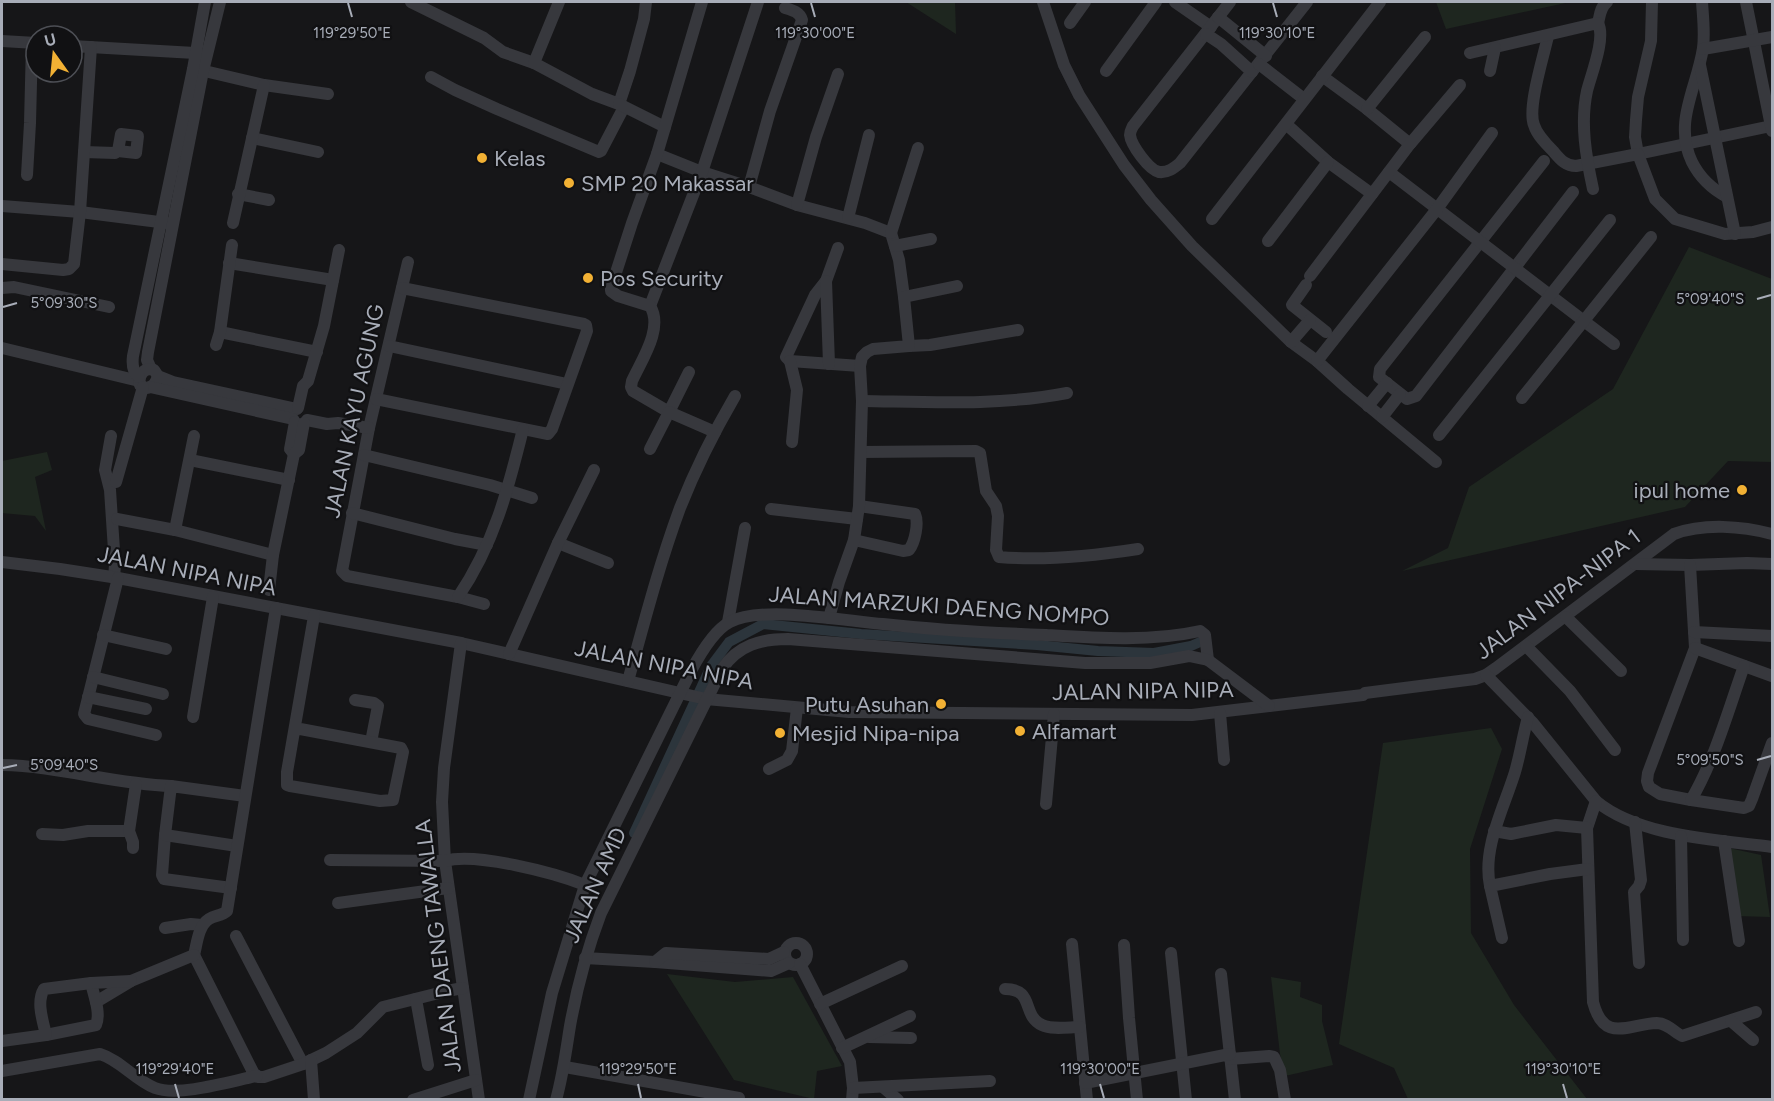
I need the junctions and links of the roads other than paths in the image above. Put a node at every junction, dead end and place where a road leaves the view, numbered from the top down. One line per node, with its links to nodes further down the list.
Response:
1 (205, 2): 34 (street)
2 (220, 2): 39 (street)
3 (411, 2): 19 (street)
4 (559, 2): 36 (street)
5 (646, 2): 51 (street)
6 (702, 2): 54 (street)
7 (758, 2): 72 (street)
8 (1043, 2): 75 (street)
9 (1085, 2): 21 (street)
10 (1156, 2): 40 (street)
11 (1175, 2): 23 (street)
12 (1230, 2): 23 (street)
13 (1307, 2): 38 (street)
14 (1380, 2): 43 (street)
15 (1607, 2): 22 (street)
16 (1652, 2): 67 (street)
17 (1702, 2): 33 (street)
18 (1746, 2): 27 (street)
19 (437, 7): 36 (street)
20 (785, 8): 76 (street)
21 (1070, 23)
22 (1598, 24): 24 (street); 71 (street)
23 (1212, 26): 38 (street); 38 (street); 68 (street)
24 (1548, 36): 32 (street); 71 (street)
25 (1773, 37): 27 (street)
26 (1425, 38): 52 (street)
27 (1754, 40): 33 (street); 49 (street)
28 (2, 41): 29 (street)
29 (24, 42)
30 (84, 47): 31 (street)
31 (91, 47): 34 (street); 64 (street)
32 (1495, 48): 35 (street); 41 (street)
33 (1702, 49): 37 (street)
34 (195, 53): 39 (street)
35 (1470, 53)
36 (534, 63): 51 (street)
37 (1700, 63): 59 (street); 61 (street)
38 (1259, 64): 50 (street); 68 (street)
39 (198, 70): 46 (street); 90 (street)
40 (1106, 71)
41 (1490, 71)
42 (838, 74): 83 (street)
43 (1322, 76): 50 (street); 52 (street)
44 (431, 77): 51 (street)
45 (32, 84): 74 (street)
46 (264, 85): 48 (street); 58 (street)
47 (1460, 85): 60 (street)
48 (328, 94)
49 (1769, 94): 55 (street)
50 (1304, 99): 53 (street)
51 (622, 106): 54 (street)
52 (1367, 109): 60 (street)
53 (1286, 124): 70 (street); 88 (street)
54 (665, 127): 66 (street)
55 (1772, 129): 59 (street)
56 (1492, 133): 85 (street)
57 (869, 135): 87 (street)
58 (252, 138): 65 (street); 80 (street)
59 (1715, 138): 61 (street); 81 (street)
60 (1410, 144): 73 (street)
61 (1685, 145): 67 (street); 81 (street)
62 (918, 148): 93 (street)
63 (118, 151): 64 (street)
64 (84, 152): 86 (street)
65 (318, 152)
66 (657, 154): 72 (street); 114 (street)
67 (1638, 154): 71 (street); 94 (street)
68 (1145, 161): 75 (street)
69 (1544, 161): 98 (street)
70 (1328, 162): 79 (street); 97 (street)
71 (1587, 164): 77 (street)
72 (702, 172): 76 (street); 114 (street)
73 (1389, 172): 79 (street); 85 (street)
74 (27, 175)
75 (1132, 175): 121 (street)
76 (749, 187): 83 (street)
77 (1593, 189)
78 (1573, 192): 106 (street)
79 (1372, 194): 116 (street)
80 (238, 195): 82 (street); 91 (street)
81 (1727, 197): 94 (street)
82 (269, 200)
83 (797, 205): 87 (street)
84 (2, 206): 86 (street)
85 (1437, 209): 98 (street); 128 (street)
86 (80, 212): 90 (street); 105 (street)
87 (848, 218): 93 (street)
88 (1212, 219)
89 (1610, 220): 112 (street)
90 (166, 223): 132 (street); 134 (street)
91 (233, 223)
92 (1773, 227): 94 (street)
93 (891, 233): 100 (street)
94 (1735, 234)
95 (1651, 237): 117 (street)
96 (931, 239): 100 (street)
97 (1268, 241)
98 (1480, 242): 106 (street); 135 (street)
99 (232, 245): 104 (street)
100 (895, 246): 113 (street)
101 (838, 248): 108 (street)
102 (339, 250): 107 (street)
103 (408, 262): 111 (street, JALAN KAYU AGUNG)
104 (229, 263): 107 (street); 119 (street)
105 (2, 264)
106 (1514, 268): 112 (street); 138 (street)
107 (333, 280): 127 (street)
108 (826, 280): 129 (street); 130 (street)
109 (957, 286): 113 (street)
110 (2, 288): 115 (street)
111 (402, 288): 124 (street, JALAN KAYU AGUNG); 136 (street)
112 (1550, 295): 117 (street); 150 (street)
113 (904, 297): 125 (street)
114 (650, 306): 144 (street)
115 (109, 307)
116 (1310, 320): 120 (street); 121 (street)
117 (1583, 321): 122 (street); 140 (street)
118 (1018, 330): 125 (street)
119 (220, 332): 123 (street); 127 (street)
120 (1326, 332)
121 (1291, 342): 128 (street)
122 (1614, 344)
123 (216, 345)
124 (389, 346): 136 (street); 141 (street, JALAN KAYU AGUNG)
125 (909, 346): 131 (street)
126 (2, 348): 134 (street)
127 (317, 351): 145 (street)
128 (1317, 361): 143 (street)
129 (790, 362): 130 (street); 153 (street)
130 (829, 364): 131 (street)
131 (860, 366): 142 (street)
132 (154, 372): 134 (street); 145 (street)
133 (689, 372): 144 (street)
134 (143, 383): 145 (street); 161 (street)
135 (1387, 383): 138 (street); 143 (street)
136 (567, 384): 148 (street)
137 (1067, 393): 142 (street)
138 (1400, 394): 146 (street)
139 (735, 396): 149 (street)
140 (1522, 398)
141 (376, 399): 147 (street, JALAN KAYU AGUNG); 148 (street)
142 (862, 401): 155 (street)
143 (1368, 406): 146 (street)
144 (669, 412): 149 (street); 154 (street)
145 (301, 415): 147 (street); 160 (street)
146 (1382, 417): 158 (street)
147 (369, 428): 156 (street, JALAN KAYU AGUNG)
148 (523, 429): 162 (street)
149 (715, 432): 206 (street)
150 (1439, 435)
151 (111, 436): 182 (street)
152 (195, 436): 157 (street)
153 (792, 442)
154 (650, 449)
155 (861, 452): 164 (street); 175 (street)
156 (363, 455): 162 (street); 166 (street, JALAN KAYU AGUNG)
157 (190, 460): 160 (street); 170 (street)
158 (1436, 462)
159 (594, 470): 173 (street)
160 (289, 480): 176 (street)
161 (116, 482)
162 (508, 490): 163 (street); 174 (street)
163 (532, 498)
164 (859, 506): 168 (street); 172 (street)
165 (771, 509): 168 (street)
166 (352, 513): 174 (street); 185 (street, JALAN KAYU AGUNG)
167 (117, 519): 170 (street)
168 (857, 519): 172 (street)
169 (745, 528): 191 (street)
170 (175, 530): 176 (street)
171 (1771, 531): 179 (street, JALAN NIPA-NIPA 1)
172 (854, 540): 190 (street)
173 (558, 543): 178 (street); 199 (street)
174 (487, 545): 185 (street)
175 (1138, 549)
176 (273, 555): 183 (street)
177 (2, 562): 182 (street, JALAN NIPA NIPA)
178 (608, 563)
179 (1635, 564): 181 (street); 189 (street, JALAN NIPA-NIPA 1)
180 (1773, 564): 181 (street)
181 (1690, 565): 192 (street)
182 (116, 578): 184 (street, JALAN NIPA NIPA); 193 (street)
183 (269, 590)
184 (213, 597): 187 (street, JALAN NIPA NIPA); 218 (street)
185 (458, 597): 186 (street)
186 (484, 604)
187 (276, 608): 188 (street, JALAN NIPA NIPA); 230 (street)
188 (314, 616): 195 (street, JALAN NIPA NIPA); 220 (street)
189 (1566, 616): 196 (street, JALAN NIPA-NIPA 1); 202 (street)
190 (829, 618): 191 (street, JALAN MARZUKI DAENG NOMPO); 200 (street, JALAN MARZUKI DAENG NOMPO)
191 (728, 622): 207 (street)
192 (1694, 632): 194 (street); 197 (street)
193 (103, 635): 198 (street); 205 (street)
194 (1773, 636)
195 (461, 643): 199 (street, JALAN NIPA NIPA); 246 (street, JALAN DAENG TAWALLA)
196 (1526, 646): 203 (street, JALAN NIPA-NIPA 1); 224 (street)
197 (1695, 648): 201 (street); 231 (street)
198 (166, 650)
199 (509, 654): 206 (street, JALAN NIPA NIPA)
200 (1208, 660): 211 (street, JALAN AMD); 213 (street)
201 (1744, 666): 204 (street); 231 (street)
202 (1621, 671)
203 (1486, 675): 209 (street, JALAN NIPA-NIPA 1); 219 (street)
204 (1773, 676)
205 (93, 677): 208 (street); 210 (street)
206 (628, 681): 207 (street, JALAN NIPA NIPA)
207 (683, 693): 211 (street, JALAN NIPA NIPA); 248 (street)
208 (163, 694)
209 (1364, 694): 213 (street, JALAN NIPA NIPA)
210 (88, 697): 215 (street); 221 (street)
211 (704, 698): 214 (street, JALAN NIPA NIPA); 263 (street, JALAN AMD)
212 (355, 700): 222 (street)
213 (1269, 706): 216 (street, JALAN NIPA NIPA)
214 (797, 708): 217 (street, JALAN NIPA NIPA); 227 (street)
215 (146, 709)
216 (1220, 713): 217 (street, JALAN NIPA NIPA); 225 (street)
217 (1054, 714): 233 (street)
218 (193, 717)
219 (1528, 717): 232 (street); 237 (street)
220 (295, 729): 222 (street); 222 (street)
221 (156, 735)
222 (371, 742)
223 (1773, 743): 231 (street)
224 (1615, 750)
225 (1224, 760)
226 (2, 765): 228 (street)
227 (769, 769)
228 (136, 784): 229 (street); 236 (street)
229 (171, 786): 230 (street); 239 (street)
230 (245, 796): 242 (street)
231 (1691, 800)
232 (1596, 801): 234 (street); 235 (street)
233 (1046, 804)
234 (1635, 822): 240 (street); 264 (street)
235 (1587, 828): 237 (street); 247 (street)
236 (129, 831): 238 (street); 243 (street)
237 (1494, 831): 249 (street)
238 (42, 834)
239 (165, 835): 242 (street); 250 (street)
240 (1680, 836): 241 (street); 257 (street)
241 (1724, 841): 244 (street); 258 (street)
242 (237, 846): 250 (street)
243 (133, 848)
244 (1773, 848)
245 (330, 860): 246 (street)
246 (445, 861): 248 (street); 251 (street, JALAN DAENG TAWALLA)
247 (1588, 869): 249 (street); 276 (street)
248 (585, 885): 302 (street)
249 (1491, 885): 256 (street)
250 (231, 888): 253 (street)
251 (448, 888): 252 (street); 269 (street, JALAN DAENG TAWALLA)
252 (338, 903)
253 (202, 926): 254 (street); 262 (street)
254 (165, 928)
255 (236, 936): 285 (street)
256 (1502, 938)
257 (1683, 940)
258 (1739, 941)
259 (1072, 944): 277 (street)
260 (1124, 945): 290 (street)
261 (1171, 953): 286 (street)
262 (194, 956): 267 (street); 291 (street)
263 (585, 958): 273 (street); 288 (street, JALAN AMD)
264 (1639, 963)
265 (902, 966): 273 (street)
266 (1221, 974): 284 (street)
267 (132, 981): 268 (street); 272 (street)
268 (91, 983): 272 (street); 278 (street)
269 (463, 988): 271 (street); 292 (street, JALAN DAENG TAWALLA)
270 (1005, 989): 277 (street)
271 (416, 999): 285 (street); 287 (street)
272 (96, 1002): 278 (street)
273 (820, 1004): 283 (street)
274 (1756, 1012): 276 (street)
275 (910, 1016): 279 (street)
276 (1731, 1021): 281 (street)
277 (1080, 1027): 294 (street)
278 (46, 1035): 282 (street)
279 (865, 1037): 280 (street); 283 (street)
280 (911, 1038)
281 (1753, 1040)
282 (2, 1041)
283 (842, 1048): 297 (street)
284 (1230, 1056): 286 (street); 309 (street); 310 (street)
285 (307, 1062): 291 (street); 299 (street)
286 (1183, 1064): 290 (street); 308 (street)
287 (428, 1065)
288 (565, 1066): 298 (street); 303 (street, JALAN AMD)
289 (2, 1071): 291 (street)
290 (1134, 1072): 294 (street); 307 (street)
291 (257, 1076)
292 (476, 1080): 300 (street); 301 (street, JALAN DAENG TAWALLA)
293 (990, 1081): 295 (street)
294 (1085, 1083): 306 (street)
295 (906, 1085): 296 (street); 305 (street)
296 (884, 1087): 297 (street); 304 (street)
297 (852, 1094)
298 (739, 1098)
299 (314, 1100)
300 (413, 1100)
301 (479, 1100)
302 (529, 1100)
303 (556, 1100)
304 (898, 1100)
305 (904, 1100)
306 (1087, 1100)
307 (1137, 1100)
308 (1186, 1100)
309 (1235, 1100)
310 (1285, 1100)

